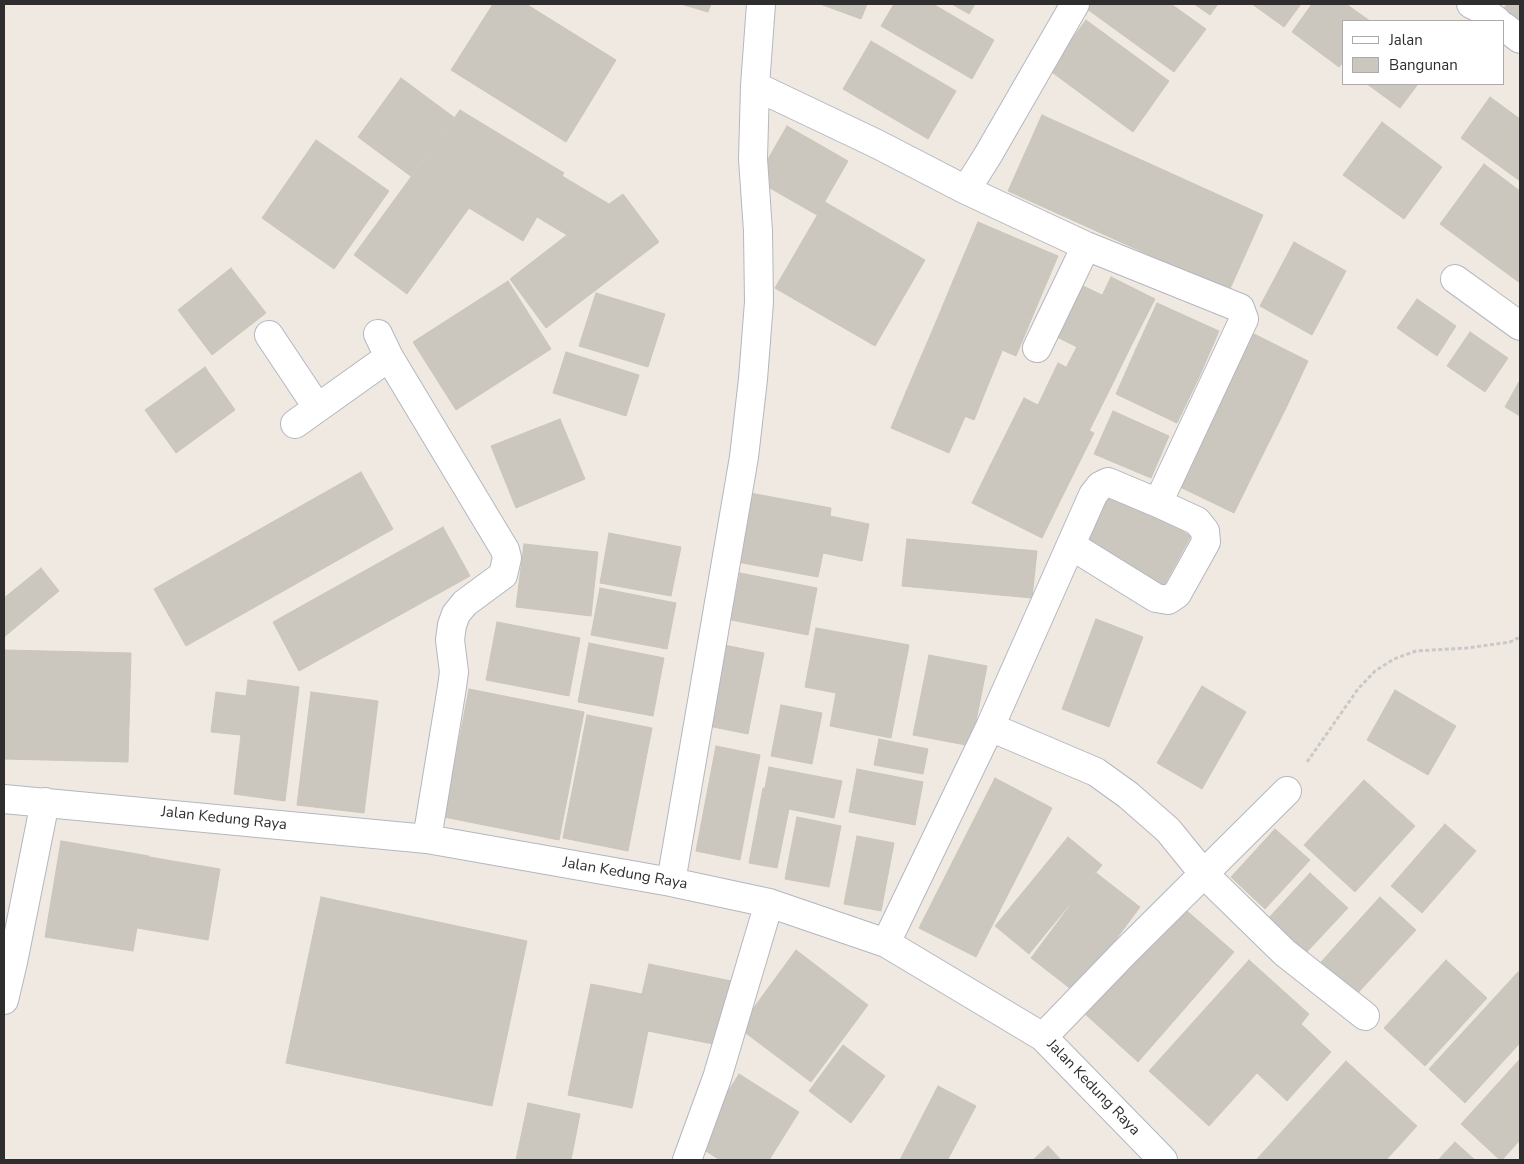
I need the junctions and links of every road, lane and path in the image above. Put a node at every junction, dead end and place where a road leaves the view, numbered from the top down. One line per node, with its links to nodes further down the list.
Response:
1 (761, 4): 5 (street)
2 (1075, 4): 6 (street)
3 (1504, 27): 4 (street)
4 (1520, 39)
5 (754, 86): 6 (street); 23 (street)
6 (966, 190): 7 (street)
7 (1086, 246): 11 (street); 14 (street)
8 (1455, 279): 9 (street)
9 (1520, 326)
10 (269, 335): 12 (street)
11 (1037, 348)
12 (316, 407): 13 (street); 21 (street)
13 (295, 424)
14 (1158, 502): 15 (street); 15 (street)
15 (1072, 546): 17 (street)
16 (1520, 637): 18 (path)
17 (990, 727): 22 (street); 25 (street)
18 (1287, 791): 22 (street)
19 (4, 799): 20 (street, Jalan Kedung Raya)
20 (44, 802): 21 (street, Jalan Kedung Raya); 26 (street)
21 (427, 839): 23 (street, Jalan Kedung Raya)
22 (1203, 873): 27 (street); 28 (street)
23 (671, 882): 24 (street, Jalan Kedung Raya)
24 (769, 903): 25 (street, Jalan Kedung Raya); 29 (street)
25 (886, 943): 28 (street, Jalan Kedung Raya)
26 (4, 1000)
27 (1365, 1016)
28 (1043, 1037): 30 (street, Jalan Kedung Raya)
29 (687, 1160)
30 (1163, 1160)

